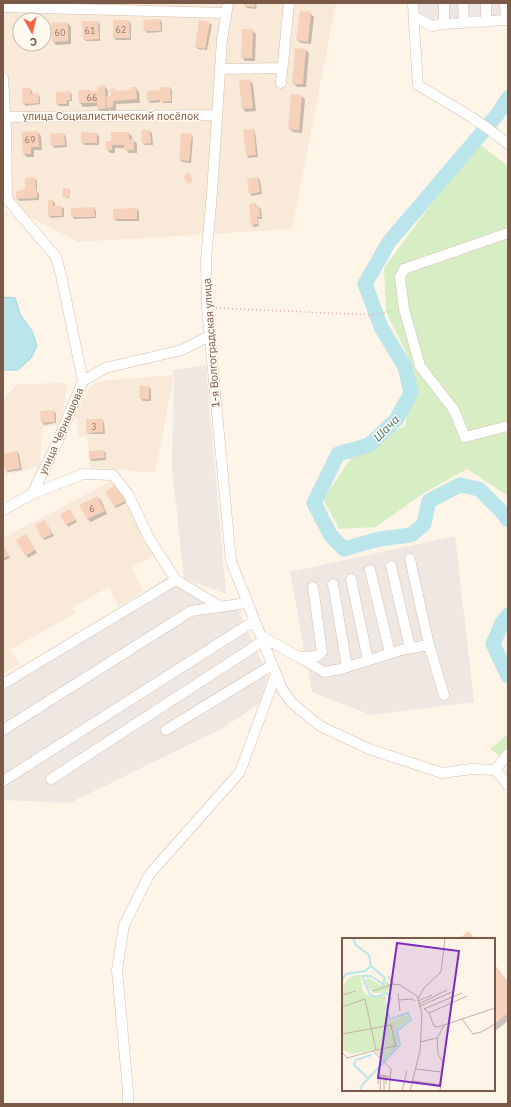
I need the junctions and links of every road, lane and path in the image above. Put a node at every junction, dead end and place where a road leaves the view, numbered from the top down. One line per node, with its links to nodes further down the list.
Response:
1 (289, 3): 13 (street)
2 (413, 3): 19 (street)
3 (444, 3): 11 (street)
4 (463, 3): 12 (street)
5 (486, 3): 10 (street)
6 (505, 3): 10 (street)
7 (3, 7): 8 (street)
8 (227, 8): 14 (street, 1-я Волгоградская улица)
9 (415, 17): 11 (street)
10 (486, 22): 12 (street)
11 (444, 24): 12 (street)
12 (464, 24)
13 (282, 68): 14 (street); 16 (street)
14 (220, 69): 17 (street, 1-я Волгоградская улица)
15 (3, 78): 18 (street)
16 (281, 83)
17 (216, 115): 18 (street, улица Социалистический посёлок); 21 (street, 1-я Волгоградская улица)
18 (6, 117): 24 (street)
19 (508, 144)
20 (508, 233): 22 (street)
21 (206, 307): 22 (path); 23 (street, 1-я Волгоградская улица)
22 (404, 309): 25 (street)
23 (209, 336): 24 (street, улица Чернышова); 35 (street, 1-я Волгоградская улица)
24 (83, 381): 26 (street, улица Чернышова)
25 (508, 426)
26 (32, 494): 27 (street, улица Чернышова); 31 (street, улица Чернышова)
27 (3, 510)
28 (410, 559): 39 (street)
29 (391, 566): 40 (street)
30 (370, 570): 41 (street)
31 (176, 580): 36 (street); 46 (street)
32 (351, 580): 43 (street)
33 (332, 584): 44 (street)
34 (313, 587): 42 (street)
35 (247, 603): 36 (street); 37 (street, 1-я Волгоградская улица)
36 (221, 607): 48 (street)
37 (254, 621): 38 (street, 1-я Волгоградская улица); 53 (street)
38 (262, 639): 42 (street); 45 (street, 1-я Волгоградская улица); 52 (street)
39 (429, 645): 40 (street); 47 (street)
40 (410, 648): 41 (street)
41 (390, 653): 43 (street)
42 (299, 657): 44 (street)
43 (368, 660): 44 (street)
44 (347, 666)
45 (274, 670): 49 (street); 51 (street, 1-я Волгоградская улица); 55 (street)
46 (3, 684)
47 (444, 695)
48 (3, 730)
49 (166, 730)
50 (508, 754): 51 (street)
51 (495, 770): 54 (street)
52 (51, 779)
53 (3, 781)
54 (508, 785)
55 (128, 1104)

